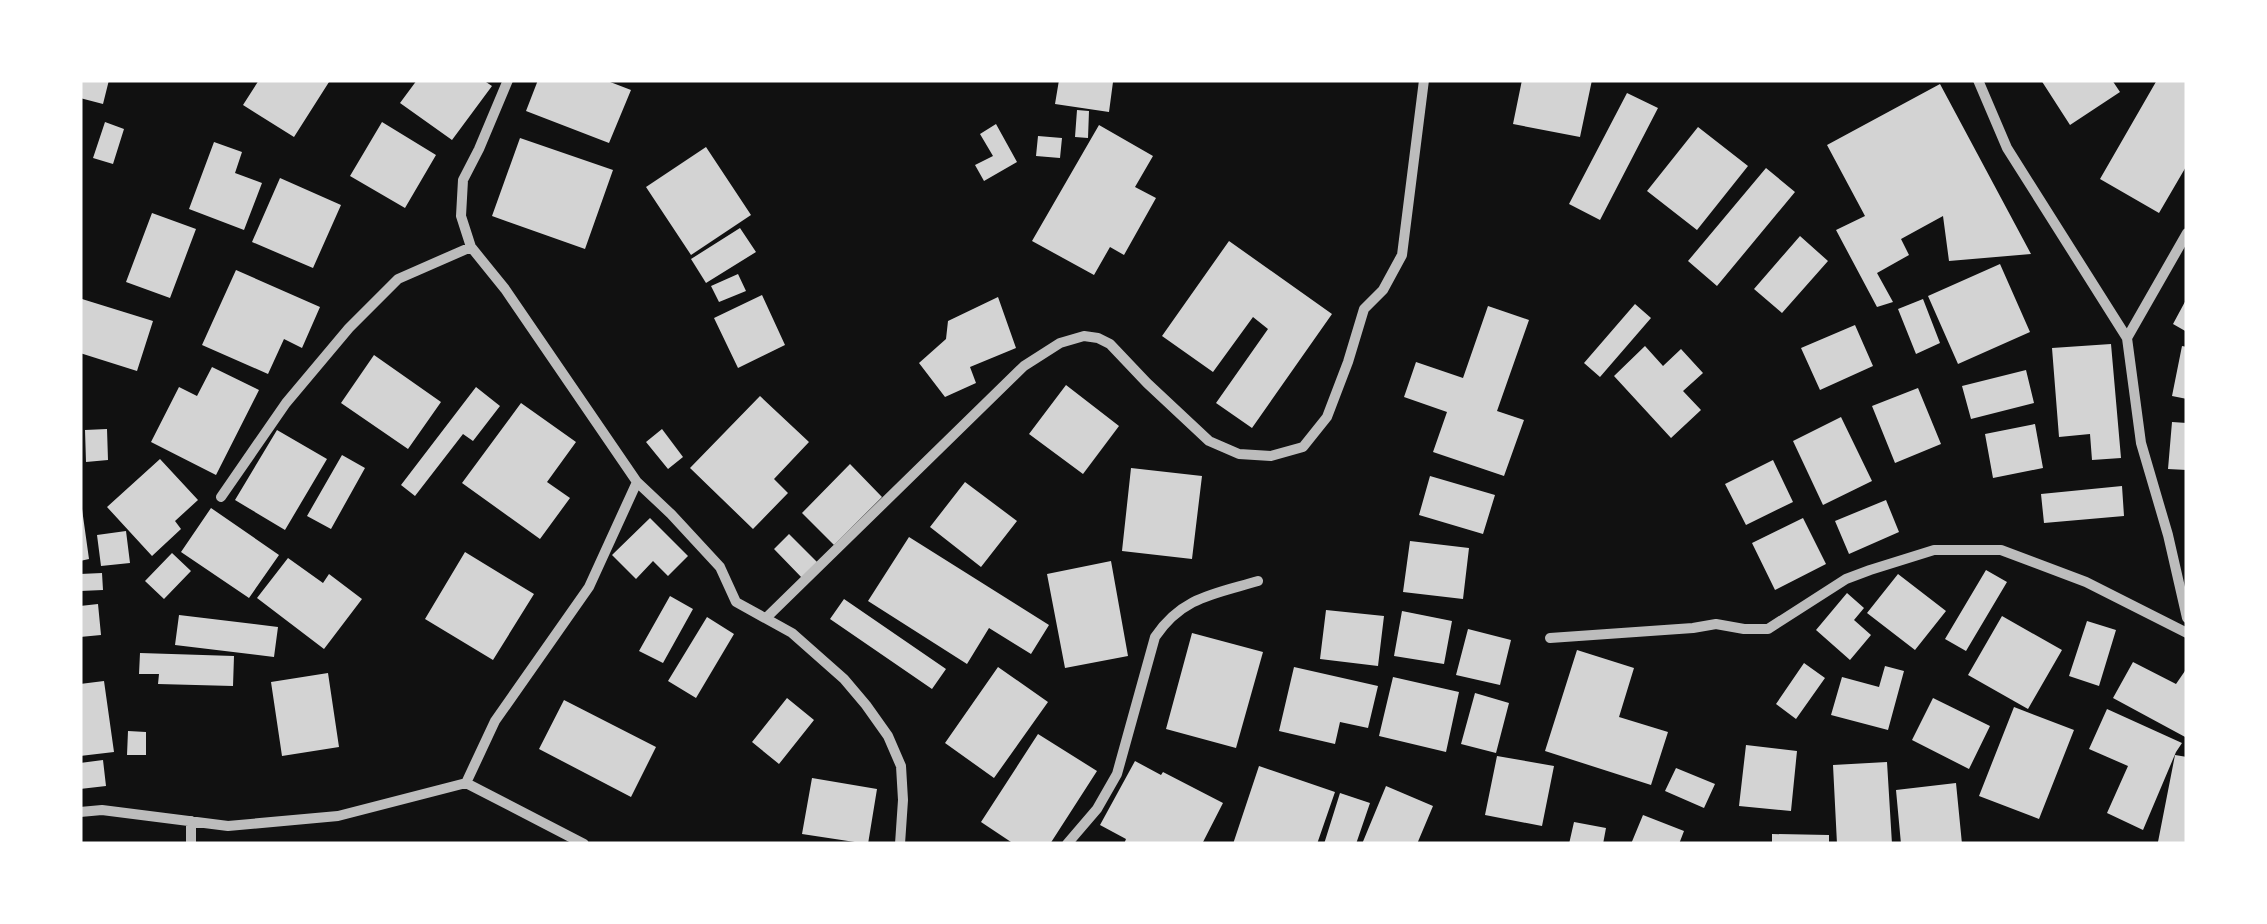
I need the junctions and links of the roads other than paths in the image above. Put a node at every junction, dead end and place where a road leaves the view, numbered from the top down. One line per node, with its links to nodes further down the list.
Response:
1 (508, 80): 5 (street)
2 (1424, 80): 10 (street)
3 (1978, 80): 6 (street)
4 (2187, 233): 6 (street)
5 (470, 247): 7 (street); 8 (street)
6 (2128, 338): 11 (street)
7 (638, 482): 10 (street); 14 (street)
8 (221, 497)
9 (1258, 581): 20 (street)
10 (766, 618): 19 (street)
11 (2187, 618)
12 (2187, 633): 13 (street)
13 (1550, 638)
14 (466, 783): 16 (street); 18 (street)
15 (80, 812): 16 (street)
16 (191, 821): 17 (street)
17 (191, 844)
18 (584, 844)
19 (900, 844)
20 (1066, 844)

